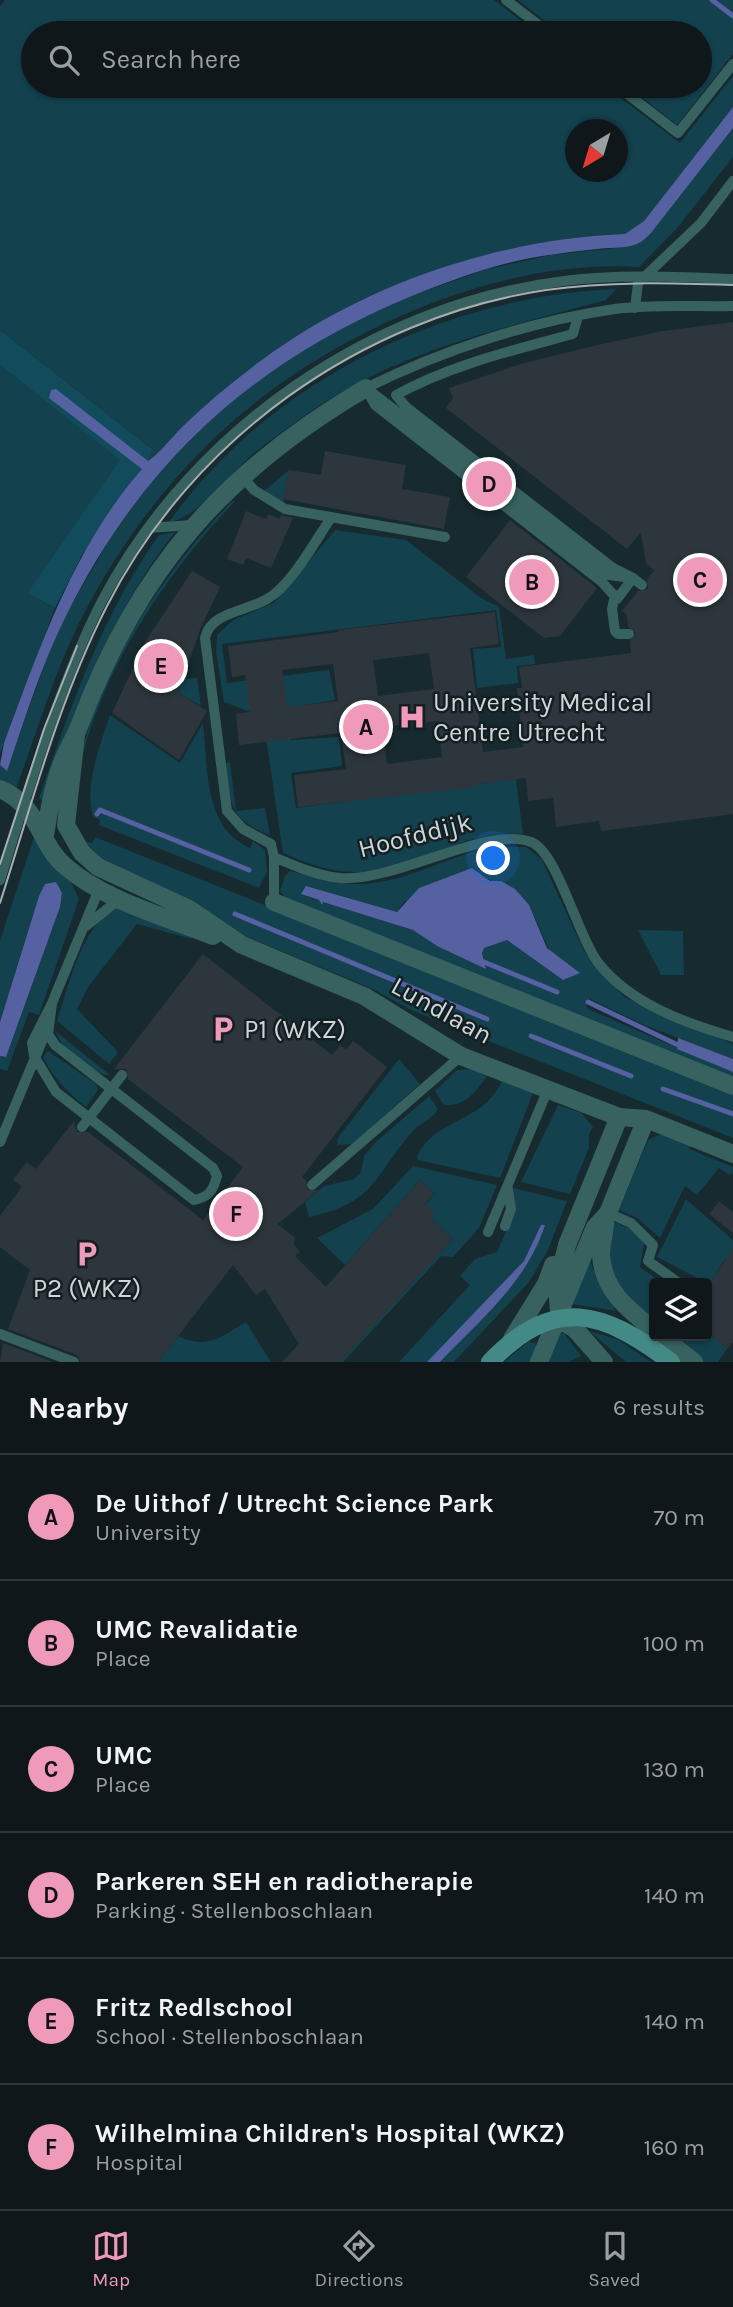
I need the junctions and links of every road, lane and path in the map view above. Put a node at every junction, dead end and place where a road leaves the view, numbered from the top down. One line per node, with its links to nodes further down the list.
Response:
1 (506, 0): 2 (lane)
2 (533, 21)
3 (733, 64): 4 (lane)
4 (712, 91)
5 (632, 98): 6 (lane)
6 (706, 98)
7 (733, 181): 8 (lane)
8 (644, 277): 9 (lane); 11 (lane); 18 (lane)
9 (733, 279)
10 (733, 306): 11 (lane)
11 (635, 308): 12 (lane)
12 (578, 316): 13 (lane); 14 (lane)
13 (366, 388): 14 (lane); 15 (street); 20 (lane); 23 (lane)
14 (396, 395): 21 (lane)
15 (242, 476): 16 (lane); 17 (street)
16 (331, 518): 19 (lane); 29 (lane, Hoofddijk)
17 (194, 526): 18 (lane); 25 (street)
18 (149, 528): 26 (lane)
19 (445, 537)
20 (608, 575): 21 (lane); 23 (lane)
21 (633, 578): 22 (lane); 23 (lane)
22 (642, 585)
23 (617, 599): 24 (lane)
24 (629, 634)
25 (61, 796): 27 (street); 31 (street, Lundlaan)
26 (17, 798): 27 (street); 28 (street); 30 (lane)
27 (49, 813): 28 (street); 31 (street, Lundlaan)
28 (45, 835): 31 (street, Lundlaan)
29 (274, 857): 33 (lane); 38 (lane, Hoofddijk)
30 (0, 880)
31 (102, 880): 32 (street, Lundlaan); 34 (lane); 35 (street, Lundlaan)
32 (128, 901): 34 (lane); 35 (street, Lundlaan)
33 (274, 902): 42 (street)
34 (78, 934): 36 (lane)
35 (242, 945): 39 (street, Lundlaan)
36 (52, 1003): 37 (lane); 40 (lane)
37 (49, 1024): 40 (lane); 43 (lane)
38 (733, 1037)
39 (461, 1056): 44 (street, Lundlaan); 51 (lane)
40 (35, 1060): 46 (lane); 49 (lane)
41 (122, 1074): 43 (lane)
42 (733, 1086)
43 (111, 1089): 46 (lane); 46 (lane)
44 (548, 1089): 45 (street, Lundlaan); 52 (lane)
45 (619, 1117): 47 (street, Lundlaan); 56 (street)
46 (89, 1118): 48 (lane)
47 (646, 1119): 50 (street, Lundlaan); 53 (street)
48 (82, 1127)
49 (0, 1142)
50 (733, 1154)
51 (312, 1185)
52 (508, 1188): 54 (lane); 55 (lane)
53 (606, 1215): 57 (lane); 58 (street); 59 (street)
54 (505, 1226)
55 (488, 1232)
56 (567, 1245): 58 (street); 61 (street)
57 (673, 1278)
58 (559, 1319): 61 (main road); 65 (street); 66 (street); 67 (main road)
59 (649, 1326)
60 (0, 1334): 63 (lane)
61 (512, 1339): 64 (main road)
62 (667, 1341): 68 (street)
63 (74, 1362)
64 (489, 1362)
65 (538, 1362)
66 (604, 1362)
67 (671, 1362)
68 (694, 1362)

